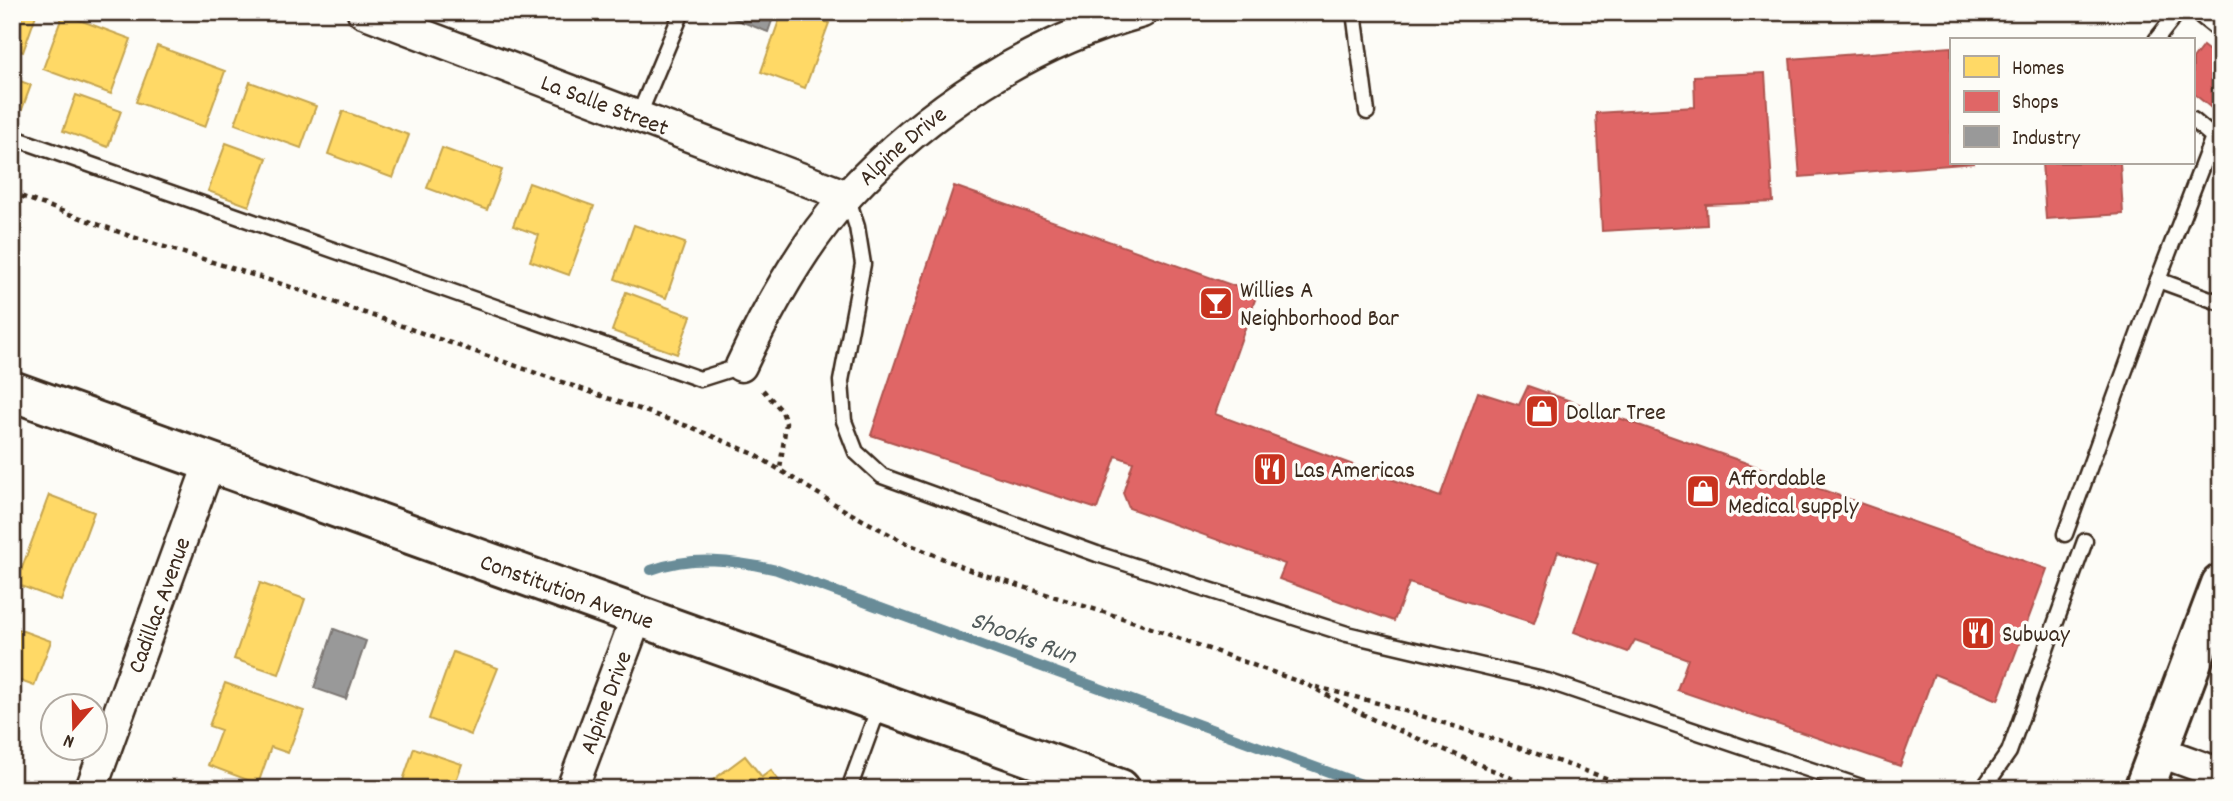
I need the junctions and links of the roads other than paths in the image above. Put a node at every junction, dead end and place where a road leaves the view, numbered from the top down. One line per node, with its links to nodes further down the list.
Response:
1 (363, 12): 7 (street, La Salle Street)
2 (682, 12): 11 (lane)
3 (1142, 12): 15 (street, Alpine Drive)
4 (1354, 12): 10 (lane)
5 (2178, 12): 9 (lane)
6 (2196, 12): 8 (lane)
7 (428, 24): 11 (street, La Salle Street)
8 (2221, 32)
9 (2158, 38)
10 (1367, 112)
11 (638, 117): 15 (street, La Salle Street)
12 (2194, 121): 14 (lane)
13 (12, 137): 18 (lane)
14 (2217, 137): 16 (lane)
15 (847, 196): 18 (street, Alpine Drive); 32 (lane)
16 (2158, 280): 17 (lane); 21 (lane)
17 (2221, 303)
18 (741, 366)
19 (12, 391): 20 (main road, Constitution Avenue)
20 (210, 462): 24 (main road, Constitution Avenue); 29 (street, Cadillac Avenue)
21 (2065, 534)
22 (2085, 541): 33 (lane)
23 (2221, 584): 26 (main road)
24 (637, 616): 25 (main road, Constitution Avenue); 30 (street, Alpine Drive)
25 (881, 703): 28 (main road, Constitution Avenue); 31 (lane)
26 (2158, 751): 27 (street); 34 (main road)
27 (2221, 774)
28 (1110, 787)
29 (92, 789)
30 (572, 789)
31 (849, 789)
32 (1867, 789)
33 (1983, 789)
34 (2144, 789)

